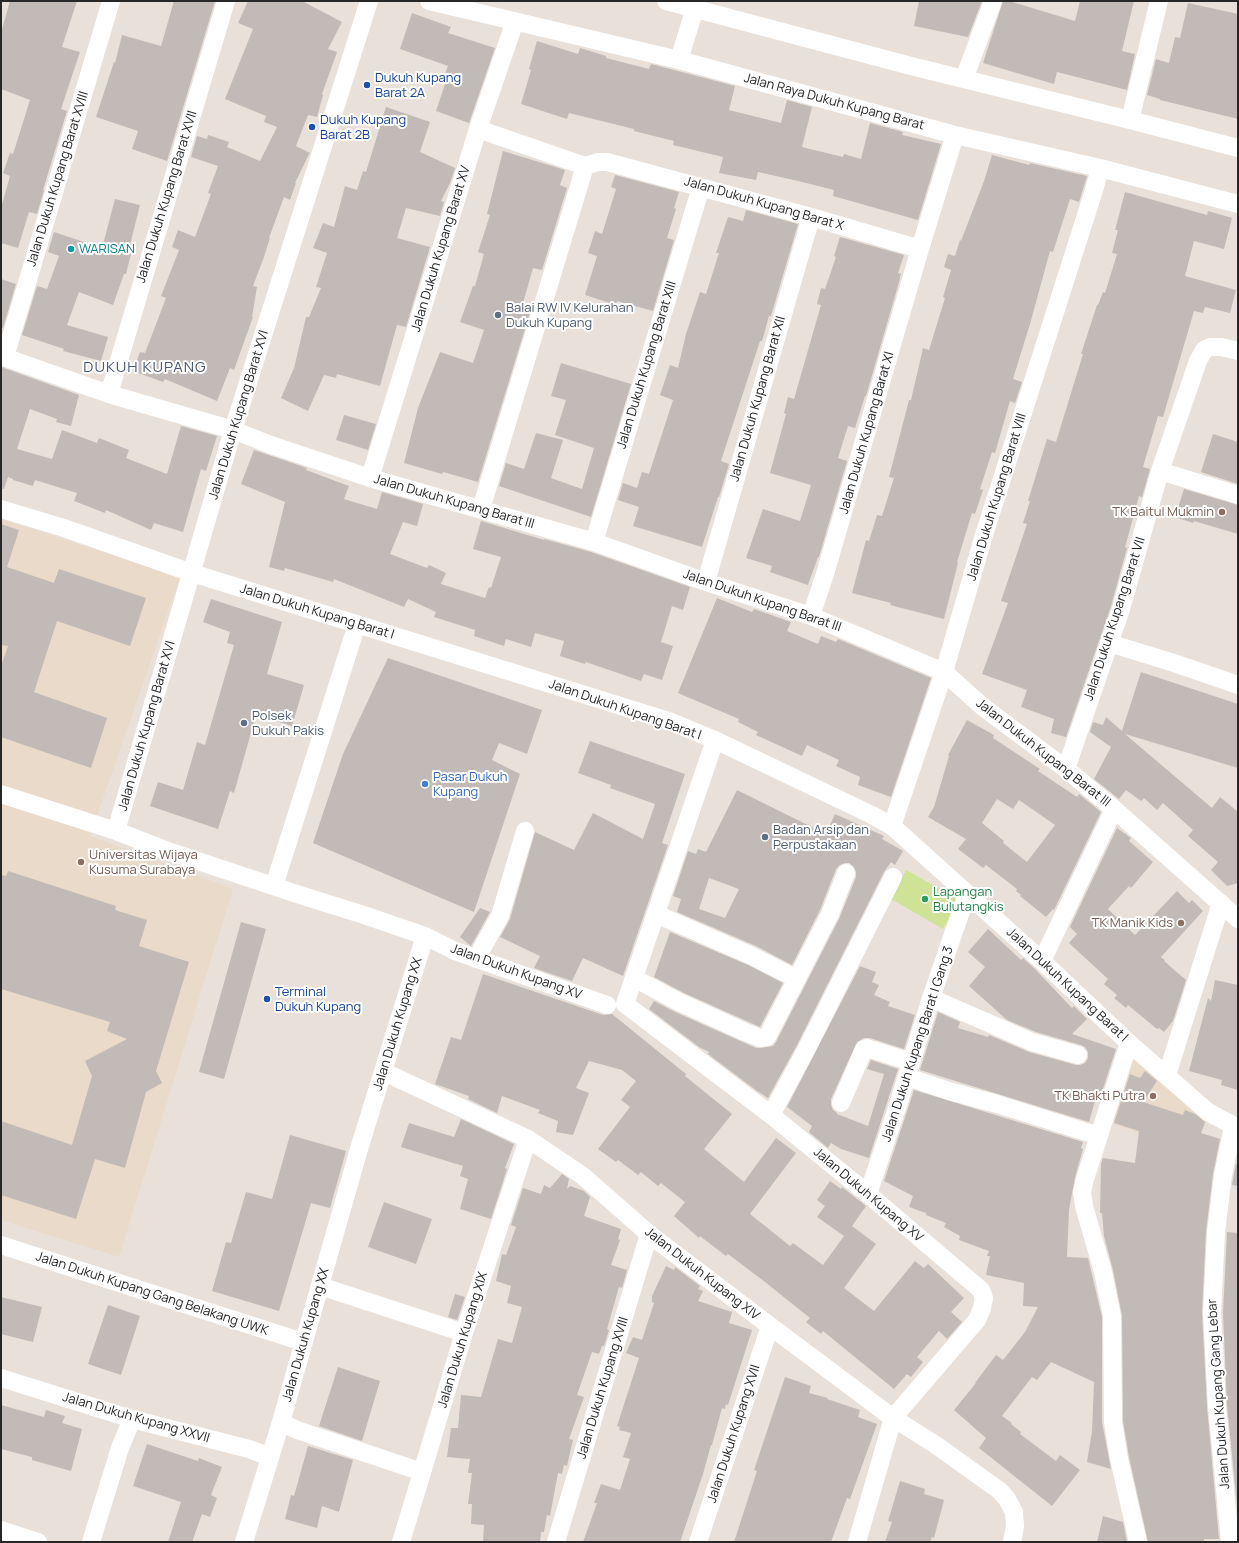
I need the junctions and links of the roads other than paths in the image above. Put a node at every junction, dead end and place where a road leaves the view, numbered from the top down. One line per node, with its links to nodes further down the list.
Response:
1 (111, 1): 23 (street, Jalan Dukuh Kupang Barat XVIII)
2 (226, 1): 24 (street, Jalan Dukuh Kupang Barat XVII)
3 (369, 1): 25 (street, Jalan Dukuh Kupang Barat XVI)
4 (429, 1): 9 (street, Jalan Raya Dukuh Kupang Barat)
5 (666, 1): 8 (street)
6 (993, 1): 11 (street)
7 (1159, 1): 12 (street)
8 (695, 8): 10 (street); 11 (street)
9 (515, 21): 10 (street, Jalan Raya Dukuh Kupang Barat); 13 (street, Jalan Dukuh Kupang Barat XV)
10 (679, 60): 14 (street, Jalan Raya Dukuh Kupang Barat)
11 (964, 79): 12 (street)
12 (1130, 120): 15 (street)
13 (478, 129): 16 (street); 27 (street, Jalan Dukuh Kupang Barat XV)
14 (955, 135): 17 (street, Jalan Raya Dukuh Kupang Barat); 21 (street, Jalan Dukuh Kupang Barat XI)
15 (1238, 148)
16 (585, 166): 18 (street, Jalan Dukuh Kupang Barat X); 30 (street)
17 (1100, 168): 19 (street, Jalan Raya Dukuh Kupang Barat); 37 (street, Jalan Dukuh Kupang Barat VIII)
18 (701, 187): 20 (street, Jalan Dukuh Kupang Barat X); 31 (street, Jalan Dukuh Kupang Barat XIII)
19 (1238, 204)
20 (811, 217): 21 (street, Jalan Dukuh Kupang Barat X); 33 (street, Jalan Dukuh Kupang Barat XII)
21 (920, 249): 34 (street, Jalan Dukuh Kupang Barat XI)
22 (1230, 349): 26 (street, Jalan Dukuh Kupang Barat VII)
23 (3, 357): 24 (street, Jalan Dukuh Kupang Barat III)
24 (109, 394): 25 (street, Jalan Dukuh Kupang Barat III)
25 (233, 430): 27 (street, Jalan Dukuh Kupang Barat III); 32 (street, Jalan Dukuh Kupang Barat XVI)
26 (1160, 471): 28 (street); 36 (street, Jalan Dukuh Kupang Barat VII)
27 (370, 478): 30 (street, Jalan Dukuh Kupang Barat III)
28 (1238, 495)
29 (1, 509): 32 (street, Jalan Dukuh Kupang Barat I)
30 (481, 509): 31 (street, Jalan Dukuh Kupang Barat III)
31 (594, 542): 33 (street, Jalan Dukuh Kupang Barat III)
32 (192, 573): 35 (street, Jalan Dukuh Kupang Barat I); 44 (street, Jalan Dukuh Kupang Barat XVI)
33 (706, 582): 34 (street, Jalan Dukuh Kupang Barat III)
34 (811, 616): 37 (street, Jalan Dukuh Kupang Barat III)
35 (357, 624): 39 (street, Jalan Dukuh Kupang Barat I); 48 (street)
36 (1109, 643): 38 (street); 40 (street, Jalan Dukuh Kupang Barat VII)
37 (944, 672): 40 (street, Jalan Dukuh Kupang Barat III); 43 (street, Jalan Dukuh Kupang Barat VIII)
38 (1238, 685)
39 (715, 740): 43 (street, Jalan Dukuh Kupang Barat I); 51 (street)
40 (1066, 769): 42 (street, Jalan Dukuh Kupang Barat III)
41 (1, 794): 44 (street)
42 (1114, 809): 50 (street, Jalan Dukuh Kupang Barat III); 55 (street)
43 (892, 826): 49 (street, Jalan Dukuh Kupang Barat I)
44 (116, 831): 48 (street)
45 (525, 831): 54 (street)
46 (846, 873): 57 (street)
47 (893, 876): 66 (street)
48 (274, 886): 53 (street)
49 (967, 894): 55 (street, Jalan Dukuh Kupang Barat I); 58 (street, Jalan Dukuh Kupang Barat I Gang 3)
50 (1221, 903): 52 (street, Jalan Dukuh Kupang Barat III); 64 (street)
51 (656, 914): 56 (street); 57 (street)
52 (1238, 919)
53 (426, 936): 54 (street, Jalan Dukuh Kupang XV); 63 (street, Jalan Dukuh Kupang XX)
54 (476, 959): 59 (street, Jalan Dukuh Kupang XV)
55 (1042, 961): 60 (street, Jalan Dukuh Kupang Barat I)
56 (634, 978): 57 (street); 66 (street, Jalan Dukuh Kupang XV)
57 (797, 979)
58 (931, 998): 61 (street); 62 (street, Jalan Dukuh Kupang Barat I Gang 3)
59 (607, 1005)
60 (1129, 1043): 64 (street, Jalan Dukuh Kupang Barat I); 68 (street)
61 (1078, 1055)
62 (909, 1070): 65 (street); 68 (street); 70 (street, Jalan Dukuh Kupang Barat I Gang 3)
63 (384, 1072): 69 (street, Jalan Dukuh Kupang XIV); 73 (street, Jalan Dukuh Kupang XX)
64 (1167, 1075): 67 (street, Jalan Dukuh Kupang Barat I)
65 (841, 1103)
66 (771, 1114): 70 (street, Jalan Dukuh Kupang XV)
67 (1235, 1128): 93 (street, Jalan Dukuh Kupang Gang Lebar)
68 (1099, 1136): 92 (street)
69 (528, 1139): 71 (street, Jalan Dukuh Kupang XIV); 75 (street, Jalan Dukuh Kupang XIX)
70 (868, 1194): 78 (street, Jalan Dukuh Kupang XV)
71 (649, 1234): 74 (street, Jalan Dukuh Kupang XIV); 89 (street, Jalan Dukuh Kupang XVIII)
72 (1, 1246): 76 (street, Jalan Dukuh Kupang Gang Belakang UWK)
73 (320, 1286): 75 (street); 76 (street, Jalan Dukuh Kupang XX)
74 (770, 1326): 78 (street, Jalan Dukuh Kupang XIV); 84 (street, Jalan Dukuh Kupang XVII)
75 (464, 1333): 82 (street, Jalan Dukuh Kupang XIX)
76 (303, 1342): 80 (street, Jalan Dukuh Kupang XX)
77 (1, 1378): 79 (street, Jalan Dukuh Kupang XXVII)
78 (893, 1418): 90 (street); 91 (street, Jalan Dukuh Kupang XIV)
79 (132, 1419): 81 (street, Jalan Dukuh Kupang XXVII); 86 (street)
80 (281, 1422): 81 (street, Jalan Dukuh Kupang XX); 82 (street)
81 (270, 1458): 87 (street, Jalan Dukuh Kupang XX)
82 (422, 1472): 88 (street, Jalan Dukuh Kupang XIX)
83 (1, 1530): 85 (street)
84 (701, 1541)
85 (38, 1542)
86 (91, 1542)
87 (244, 1542)
88 (401, 1542)
89 (556, 1542)
90 (857, 1542)
91 (1012, 1542)
92 (1138, 1542)
93 (1230, 1542)

